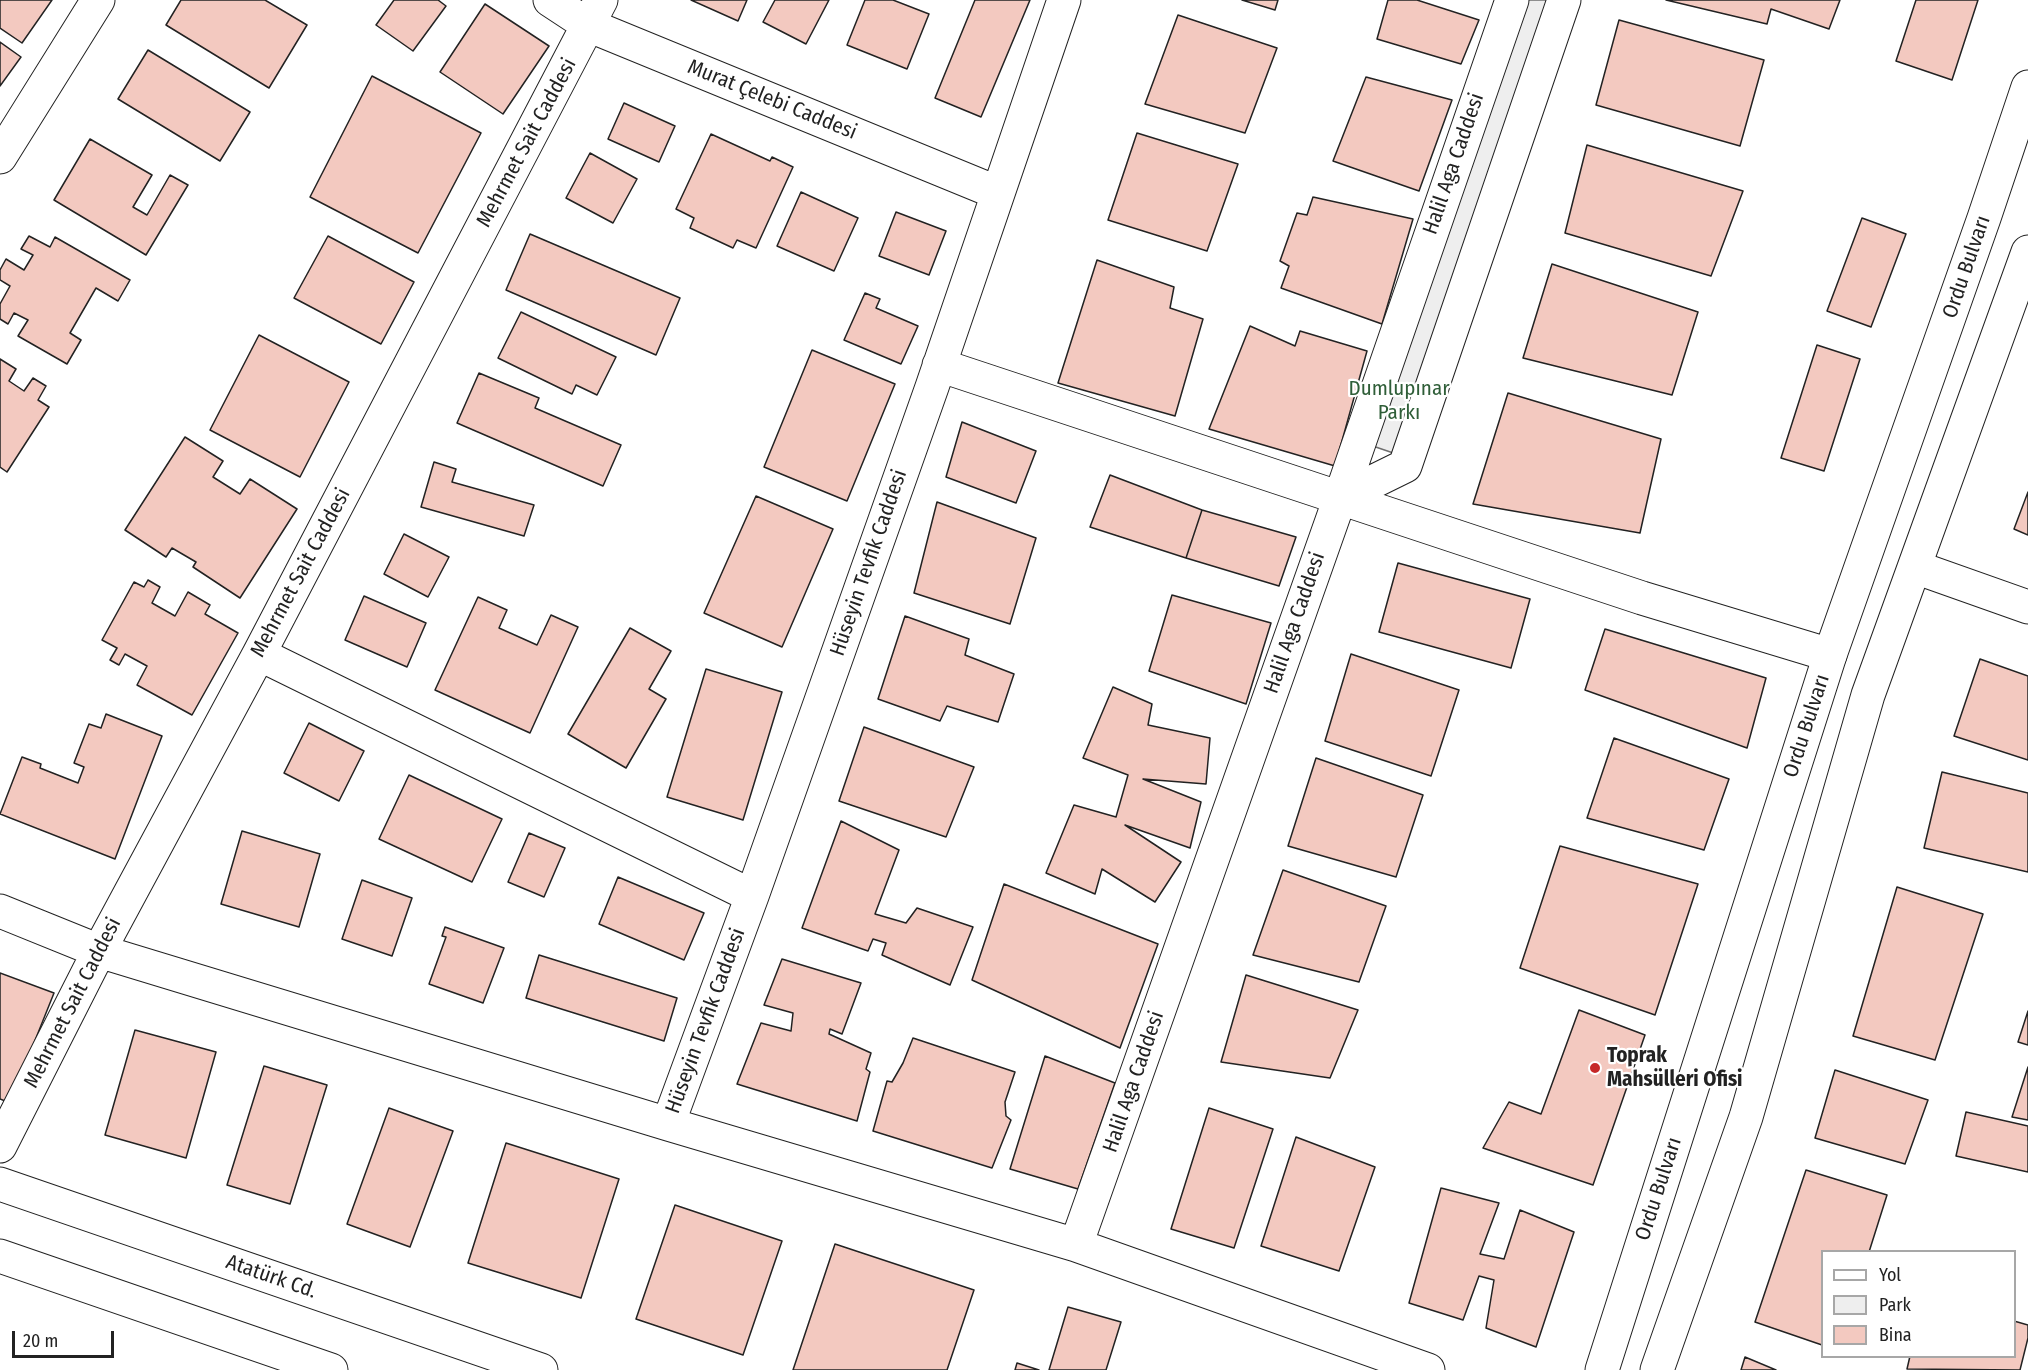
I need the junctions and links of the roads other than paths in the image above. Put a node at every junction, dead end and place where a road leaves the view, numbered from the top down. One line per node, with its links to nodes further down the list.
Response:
1 (98, 0): 8 (street)
2 (550, 0): 6 (street, Murat Çelebi Caddesi)
3 (1064, 0): 9 (street, Hüseyin Tevfik Caddesi)
4 (1512, 0): 12 (street, Halil Aga Caddesi)
5 (1564, 0): 12 (street)
6 (595, 12): 9 (street, Murat Çelebi Caddesi); 15 (street, Mehrmet Sait Caddesi)
7 (2028, 87): 16 (street, Ordu Bulvarı)
8 (0, 157)
9 (998, 193): 11 (street, Hüseyin Tevfik Caddesi)
10 (2028, 252): 13 (street)
11 (939, 365): 12 (street); 17 (street, Hüseyin Tevfik Caddesi)
12 (1340, 498): 16 (street); 23 (street, Halil Aga Caddesi)
13 (1915, 567): 14 (street); 29 (street)
14 (2028, 607)
15 (259, 654): 17 (street); 19 (street, Mehrmet Sait Caddesi)
16 (1830, 656): 28 (street, Ordu Bulvarı)
17 (752, 896): 20 (street, Hüseyin Tevfik Caddesi)
18 (0, 911): 19 (street)
19 (99, 951): 20 (street); 21 (street, Mehrmet Sait Caddesi)
20 (668, 1124): 23 (street)
21 (0, 1146)
22 (0, 1184): 26 (street, Atatürk Cd.)
23 (1076, 1245): 27 (street)
24 (0, 1256): 25 (street)
25 (331, 1370)
26 (541, 1370)
27 (1428, 1370)
28 (1602, 1370)
29 (1657, 1370)

